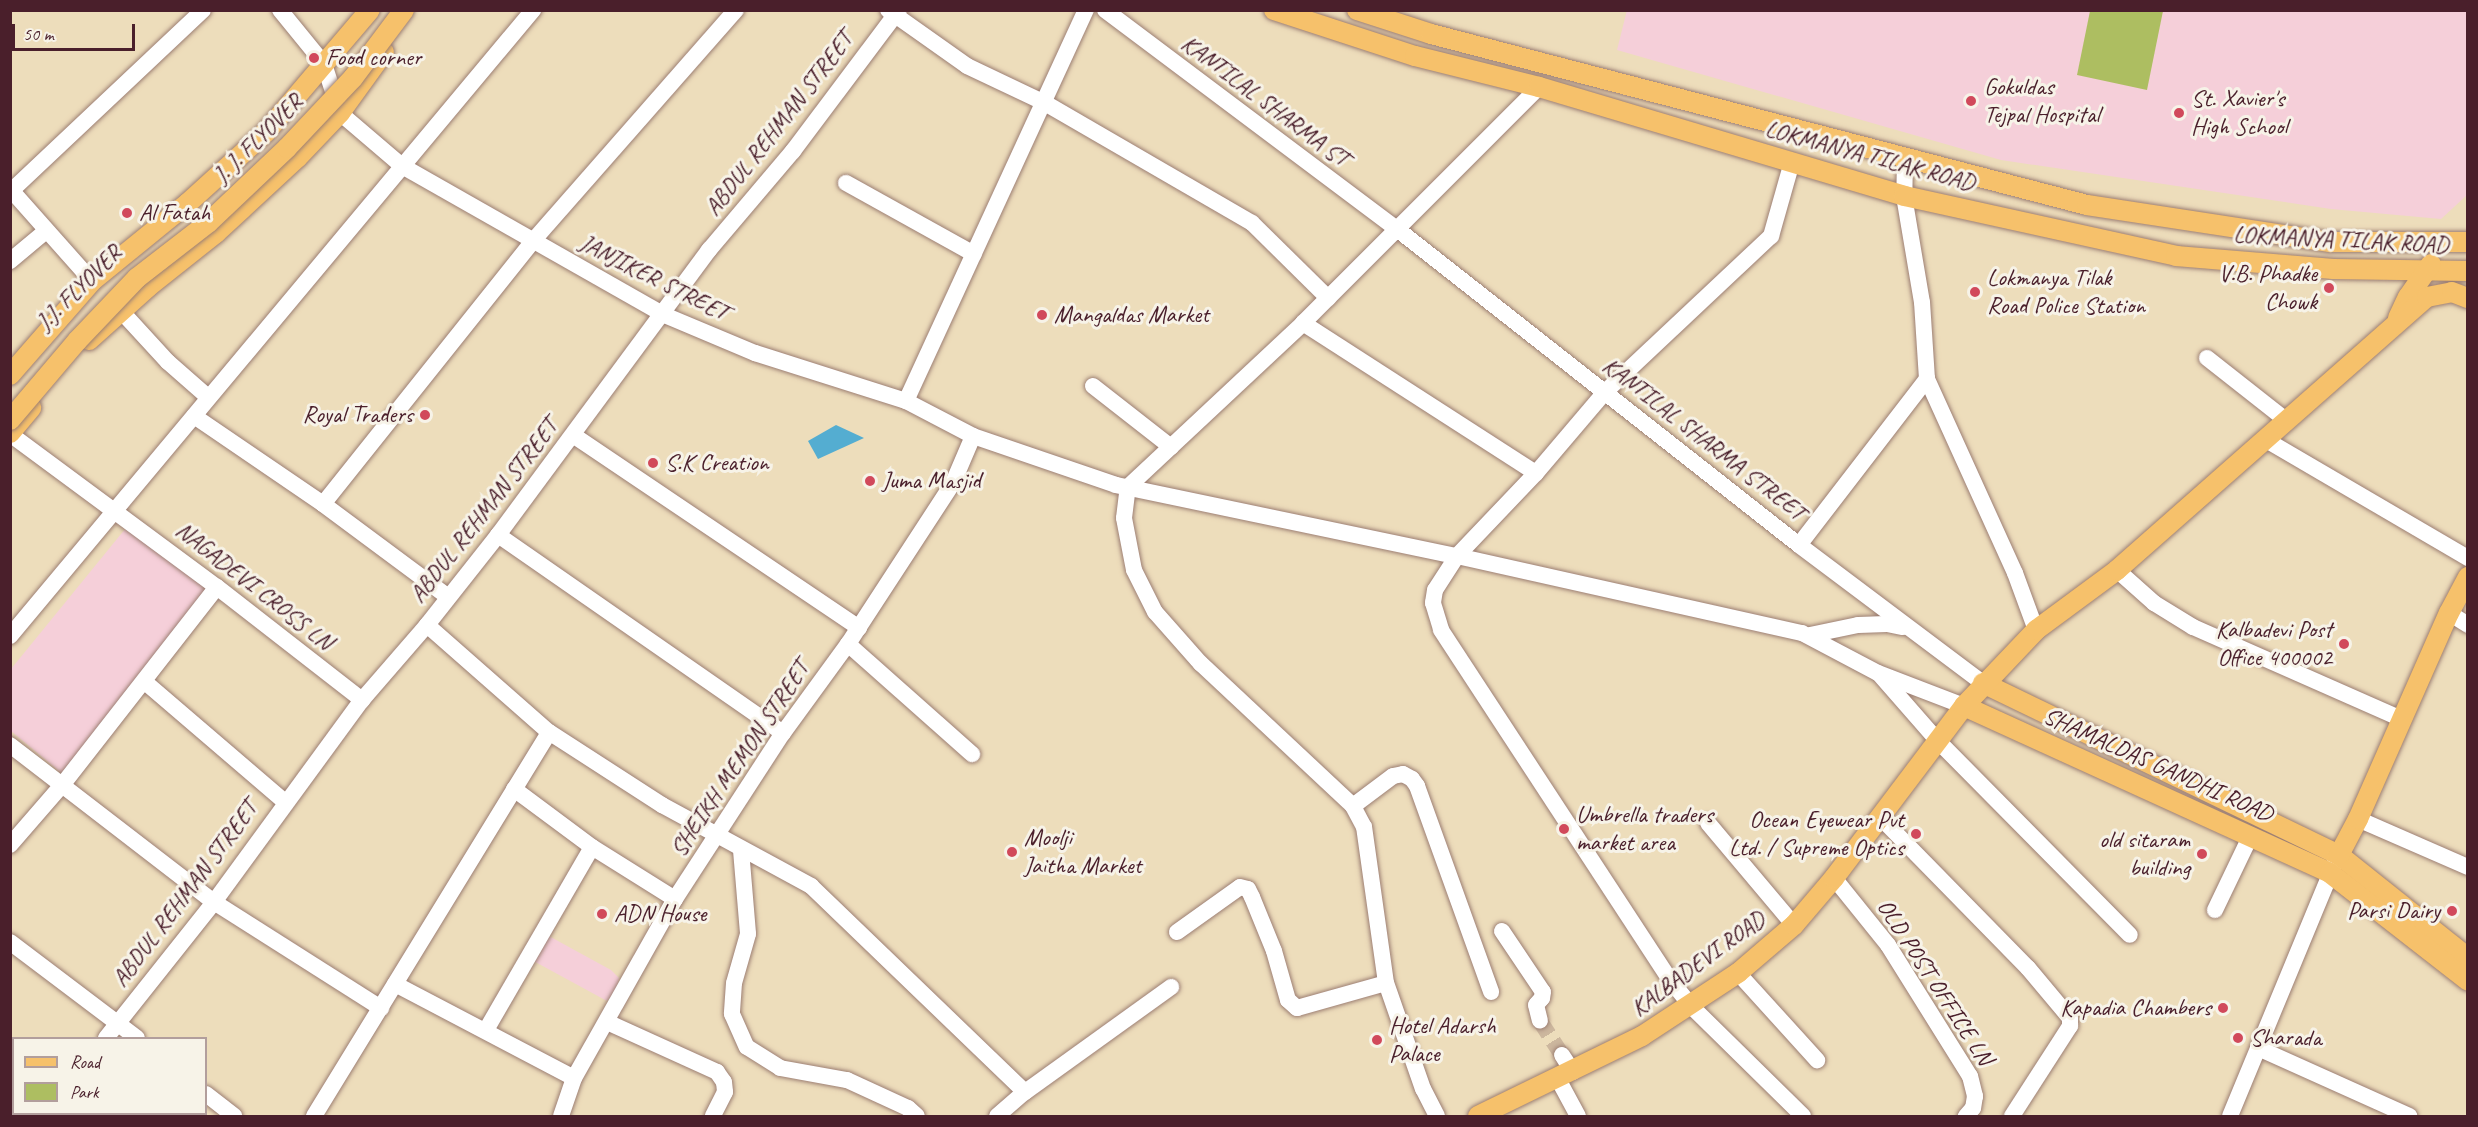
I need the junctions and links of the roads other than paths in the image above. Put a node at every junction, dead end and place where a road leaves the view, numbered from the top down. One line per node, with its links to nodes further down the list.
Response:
1 (280, 10): 14 (street)
2 (370, 10): 14 (main road)
3 (389, 10): 46 (main road, J.J. FLYOVER)
4 (404, 10): 49 (main road, J. J. FLYOVER, bridge)
5 (413, 10): 17 (main road)
6 (533, 10): 20 (street)
7 (736, 10): 27 (street)
8 (1086, 10): 16 (street)
9 (1105, 10): 24 (street, KANTILAL SHARMA ST)
10 (1274, 10): 15 (main road, LOKMANYA TILAK ROAD)
11 (1357, 10): 18 (main road, LOKMANYA TILAK ROAD)
12 (894, 12): 16 (street); 37 (street, ABDUL REHMAN STREET)
13 (196, 13): 22 (street)
14 (324, 64): 17 (street); 33 (main road)
15 (1539, 87): 19 (main road, LOKMANYA TILAK ROAD); 24 (street)
16 (1045, 103): 29 (street); 34 (street)
17 (340, 112): 20 (street, JANJIKER STREET); 36 (main road)
18 (1905, 157): 23 (street); 28 (main road, LOKMANYA TILAK ROAD)
19 (1792, 162): 23 (main road, LOKMANYA TILAK ROAD); 44 (street)
20 (402, 166): 27 (street, JANJIKER STREET); 45 (street)
21 (846, 183): 29 (street)
22 (11, 192): 26 (street)
23 (1904, 196): 32 (main road, LOKMANYA TILAK ROAD); 42 (street)
24 (1397, 229): 34 (street); 44 (street, KANTILAL SHARMA STREET)
25 (2468, 230): 28 (main road)
26 (46, 231): 30 (street); 33 (street)
27 (532, 242): 37 (street, JANJIKER STREET); 58 (street)
28 (2458, 243): 32 (main road)
29 (974, 255): 47 (street)
30 (10, 261)
31 (2468, 271): 32 (main road, LOKMANYA TILAK ROAD)
32 (2425, 272): 39 (main road)
33 (92, 281): 41 (main road)
34 (1328, 298): 38 (street)
35 (2468, 298): 39 (main road, KALBADEVI ROAD)
36 (122, 312): 45 (street); 51 (main road)
37 (662, 314): 47 (street, JANJIKER STREET); 52 (street, ABDUL REHMAN STREET)
38 (1303, 323): 55 (street); 56 (street)
39 (2393, 328): 50 (main road, KALBADEVI ROAD)
40 (2207, 358): 50 (street)
41 (10, 375)
42 (1927, 379): 61 (street); 73 (street)
43 (1093, 386): 55 (street)
44 (1605, 392): 56 (street); 61 (street, KANTILAL SHARMA STREET)
45 (208, 398): 48 (street)
46 (10, 401)
47 (906, 401): 53 (street, JANJIKER STREET)
48 (194, 416): 58 (street); 59 (street)
49 (10, 420)
50 (2287, 421): 54 (main road, KALBADEVI ROAD)
51 (10, 433): 59 (street, NAGADEVI CROSS LN)
52 (573, 435): 60 (street, ABDUL REHMAN STREET); 71 (street)
53 (973, 436): 57 (street, JANJIKER STREET); 71 (street, SHEIKH MEMON STREET)
54 (2266, 440): 63 (street); 64 (main road, KALBADEVI ROAD)
55 (1171, 447): 57 (street)
56 (1536, 473): 62 (street)
57 (1128, 488): 62 (street, JANJIKER STREET); 91 (street)
58 (324, 504): 67 (street)
59 (116, 511): 66 (street, NAGADEVI CROSS LN); 75 (street)
60 (498, 535): 67 (street, ABDUL REHMAN STREET); 84 (street)
61 (1799, 545): 72 (street, KANTILAL SHARMA STREET)
62 (1457, 556): 74 (street, JANJIKER STREET); 119 (street)
63 (2468, 558)
64 (2117, 570): 73 (main road, KALBADEVI ROAD); 82 (street)
65 (2468, 577): 68 (main road)
66 (218, 587): 78 (street); 80 (street, NAGADEVI CROSS LN)
67 (448, 597): 69 (street, ABDUL REHMAN STREET)
68 (2449, 613): 70 (street); 82 (main road)
69 (427, 625): 80 (street, ABDUL REHMAN STREET); 83 (street)
70 (2468, 625)
71 (859, 628): 76 (street, SHEIKH MEMON STREET)
72 (1907, 628): 74 (street); 79 (street, KANTILAL SHARMA STREET)
73 (2037, 630): 79 (main road, KALBADEVI ROAD)
74 (1809, 635): 77 (street)
75 (10, 636)
76 (848, 644): 84 (street, SHEIKH MEMON STREET); 87 (street)
77 (1878, 673): 81 (street); 85 (street)
78 (145, 682): 88 (street); 90 (street)
79 (1983, 683): 81 (main road, KALBADEVI ROAD); 100 (main road)
80 (362, 700): 90 (street, ABDUL REHMAN STREET)
81 (1964, 706): 85 (main road, KALBADEVI ROAD); 96 (main road, SHAMALDAS GANDHI ROAD)
82 (2402, 719): 93 (main road)
83 (549, 732): 89 (street); 95 (street)
84 (783, 733): 95 (street, SHEIKH MEMON STREET)
85 (1938, 740): 92 (main road, KALBADEVI ROAD); 110 (street)
86 (10, 745): 88 (street)
87 (972, 754)
88 (63, 784): 97 (street); 105 (street)
89 (514, 789): 98 (street); 116 (street)
90 (285, 802): 105 (street, ABDUL REHMAN STREET)
91 (1353, 806): 115 (street); 118 (street)
92 (1879, 816): 103 (main road, KALBADEVI ROAD); 145 (street)
93 (2358, 819): 100 (main road); 101 (street)
94 (1708, 823): 107 (street)
95 (719, 834): 99 (street); 104 (street, SHEIKH MEMON STREET)
96 (2251, 836): 102 (main road, SHAMALDAS GANDHI ROAD); 106 (street)
97 (10, 845)
98 (592, 847): 104 (street); 124 (street)
99 (741, 850): 132 (street); 138 (street)
100 (2339, 855): 102 (street); 112 (main road)
101 (2468, 867)
102 (2330, 873): 114 (main road, SHAMALDAS GANDHI ROAD); 127 (street)
103 (1834, 878): 107 (main road, KALBADEVI ROAD); 144 (street, OLD POST OFFICE LN)
104 (675, 899): 123 (street, SHEIKH MEMON STREET)
105 (214, 902): 120 (street); 122 (street, ABDUL REHMAN STREET)
106 (2215, 910)
107 (1794, 925): 113 (main road, KALBADEVI ROAD)
108 (1502, 931): 121 (street)
109 (1177, 932): 115 (street)
110 (2130, 935)
111 (10, 942): 122 (street)
112 (2468, 958)
113 (1738, 973): 119 (main road, KALBADEVI ROAD); 129 (street)
114 (2468, 981)
115 (1386, 983): 140 (street)
116 (395, 984): 120 (street); 124 (street)
117 (1171, 987): 132 (street)
118 (1491, 992)
119 (1691, 1006): 130 (main road, KALBADEVI ROAD); 143 (street)
120 (381, 1008): 135 (street)
121 (1540, 1021)
122 (117, 1022): 125 (street, ABDUL REHMAN STREET); 126 (street)
123 (607, 1022): 131 (street, SHEIKH MEMON STREET); 137 (street)
124 (486, 1030): 131 (street)
125 (107, 1037)
126 (136, 1037)
127 (2258, 1047): 146 (street); 147 (street)
128 (1562, 1055): 130 (street)
129 (1817, 1060)
130 (1565, 1075): 141 (main road, KALBADEVI ROAD); 142 (street)
131 (574, 1078): 136 (street, SHEIKH MEMON STREET)
132 (1026, 1092): 139 (street)
133 (207, 1095): 134 (street)
134 (234, 1116)
135 (314, 1116)
136 (561, 1116)
137 (713, 1116)
138 (917, 1116)
139 (997, 1116)
140 (1437, 1116)
141 (1479, 1116)
142 (1578, 1116)
143 (1803, 1116)
144 (1966, 1116)
145 (2012, 1116)
146 (2230, 1116)
147 (2409, 1116)

